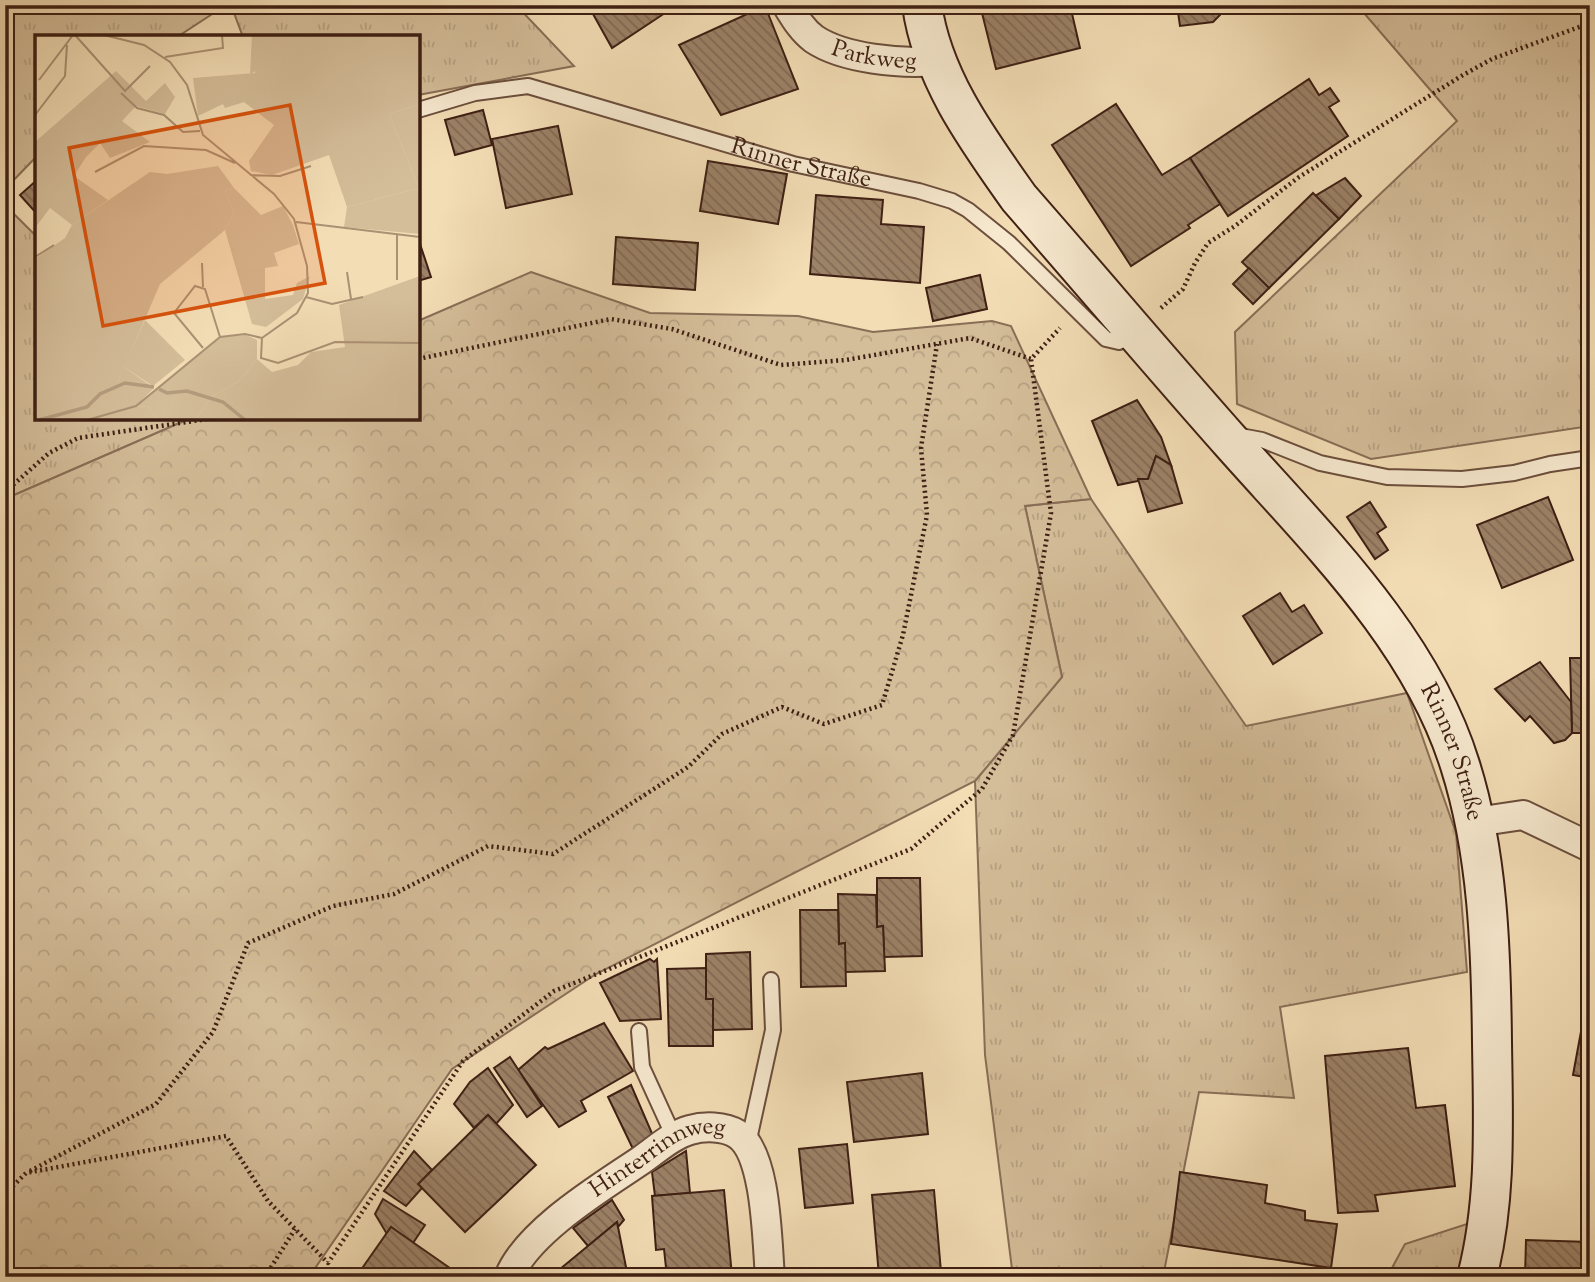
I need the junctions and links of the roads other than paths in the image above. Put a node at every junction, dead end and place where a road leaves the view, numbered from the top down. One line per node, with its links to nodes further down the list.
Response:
1 (787, 5): 3 (street, Parkweg)
2 (922, 5): 3 (main road, Rinner Straße)
3 (936, 61): 5 (main road, Rinner Straße)
4 (420, 109): 5 (lane, Rinner Straße)
5 (1134, 330): 6 (main road, Rinner Straße)
6 (1223, 433): 7 (lane); 8 (main road, Rinner Straße)
7 (1590, 458)
8 (1476, 822): 9 (street); 16 (main road, Rinner Straße)
9 (1590, 847)
10 (771, 980): 13 (lane)
11 (639, 1031): 12 (lane)
12 (674, 1137): 13 (street, Hinterrinnweg); 14 (street, Hinterrinnweg)
13 (747, 1144): 15 (street, Hinterrinnweg)
14 (509, 1277)
15 (770, 1277)
16 (1477, 1277)

